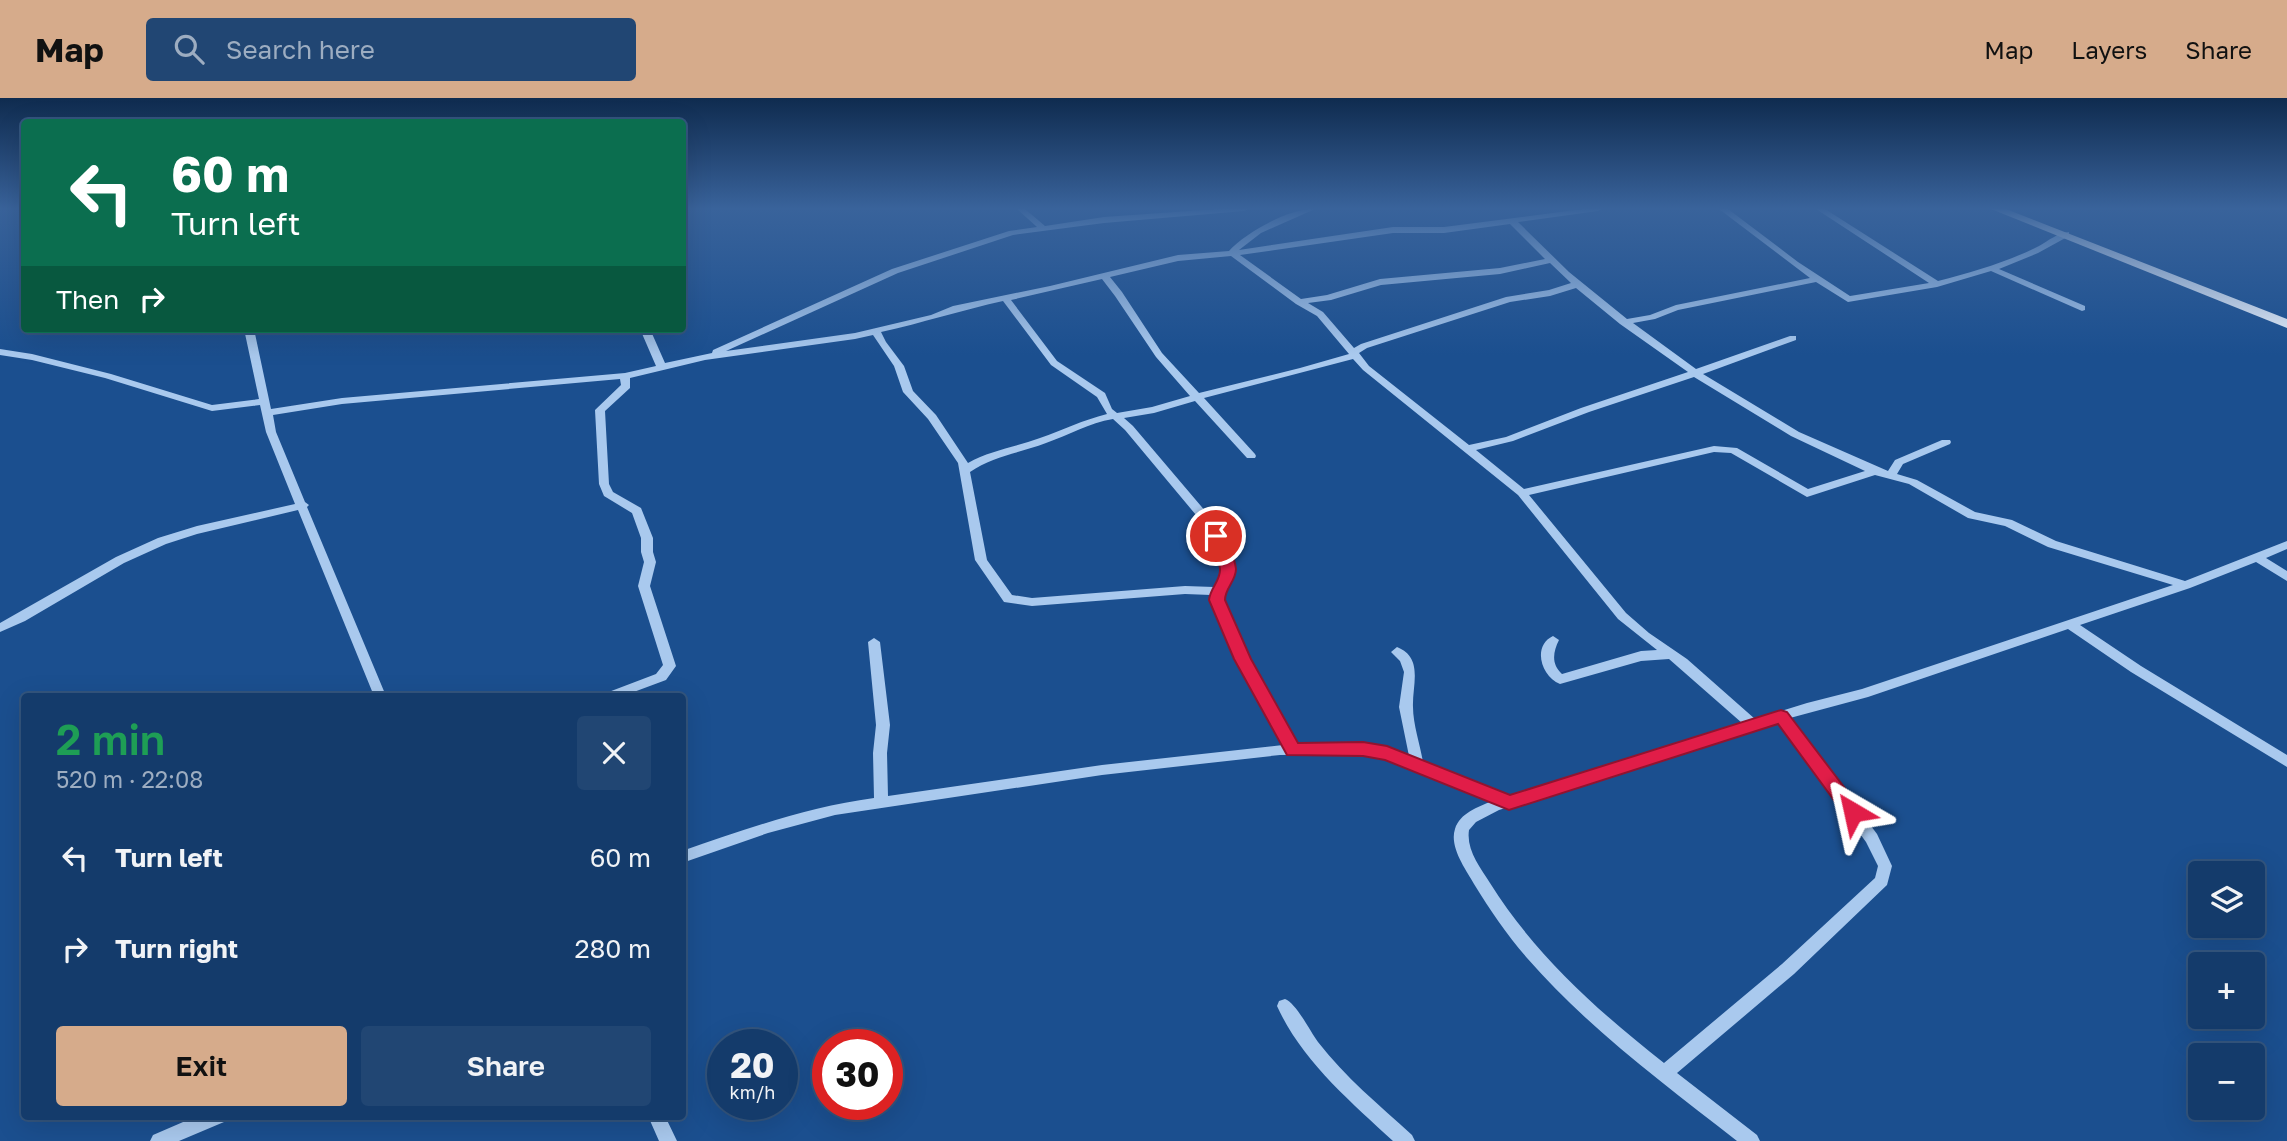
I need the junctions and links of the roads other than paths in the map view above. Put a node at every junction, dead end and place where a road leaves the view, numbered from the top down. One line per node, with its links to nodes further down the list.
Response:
1 (936, 258): 26 (street)
2 (1180, 258): 11 (street)
3 (1237, 258): 16 (street)
4 (1550, 258): 9 (street)
5 (1789, 258): 12 (street)
6 (1896, 258): 14 (street)
7 (2019, 258): 10 (street)
8 (2124, 258): 19 (main road)
9 (1552, 260): 13 (street); 16 (street)
10 (1993, 269): 14 (street); 17 (street)
11 (1102, 275): 15 (street); 30 (street)
12 (1818, 279): 14 (street); 18 (street)
13 (1578, 284): 18 (street); 25 (street)
14 (1937, 284)
15 (1004, 298): 20 (street); 33 (street)
16 (1299, 302): 25 (street)
17 (2082, 309)
18 (1623, 322): 28 (street)
19 (2287, 324)
20 (876, 331): 26 (street); 38 (street)
21 (250, 333): 31 (street)
22 (647, 333): 27 (street)
23 (1793, 338): 28 (street)
24 (0, 352): 31 (street)
25 (1355, 353): 30 (street); 35 (street)
26 (705, 358): 27 (street)
27 (662, 367): 29 (street)
28 (1695, 373): 35 (street); 39 (street)
29 (625, 376): 31 (street); 57 (street)
30 (1196, 397): 32 (street); 36 (street)
31 (265, 407): 42 (street)
32 (1136, 415): 33 (street)
33 (1112, 416): 37 (street); 47 (street)
34 (1947, 442): 40 (street)
35 (1468, 449): 41 (street)
36 (1251, 456)
37 (976, 461): 38 (street)
38 (964, 465): 47 (street)
39 (1875, 471): 40 (street); 41 (street)
40 (1891, 475): 46 (street)
41 (1522, 493): 50 (street)
42 (303, 505): 49 (street); 56 (street)
43 (2287, 545): 44 (street)
44 (2257, 557): 45 (street); 46 (street)
45 (2287, 577)
46 (2186, 585): 48 (street)
47 (1217, 591): 60 (street)
48 (2071, 625): 58 (street); 61 (street)
49 (0, 628)
50 (1645, 636): 54 (street); 55 (street)
51 (1553, 640): 55 (street)
52 (874, 642): 63 (street)
53 (1397, 652): 62 (street)
54 (1672, 654): 55 (street); 59 (street)
55 (1641, 656)
56 (379, 693)
57 (619, 693)
58 (1781, 716): 59 (street); 67 (street)
59 (1753, 725): 64 (street)
60 (1293, 750): 62 (street); 63 (street)
61 (2287, 762)
62 (1417, 764): 64 (street)
63 (881, 801): 65 (street)
64 (1509, 802): 67 (street)
65 (686, 856)
66 (1285, 1006): 72 (street)
67 (1664, 1073): 73 (street)
68 (209, 1120): 70 (street)
69 (658, 1120): 71 (street)
70 (159, 1141)
71 (668, 1141)
72 (1406, 1141)
73 (1751, 1141)

